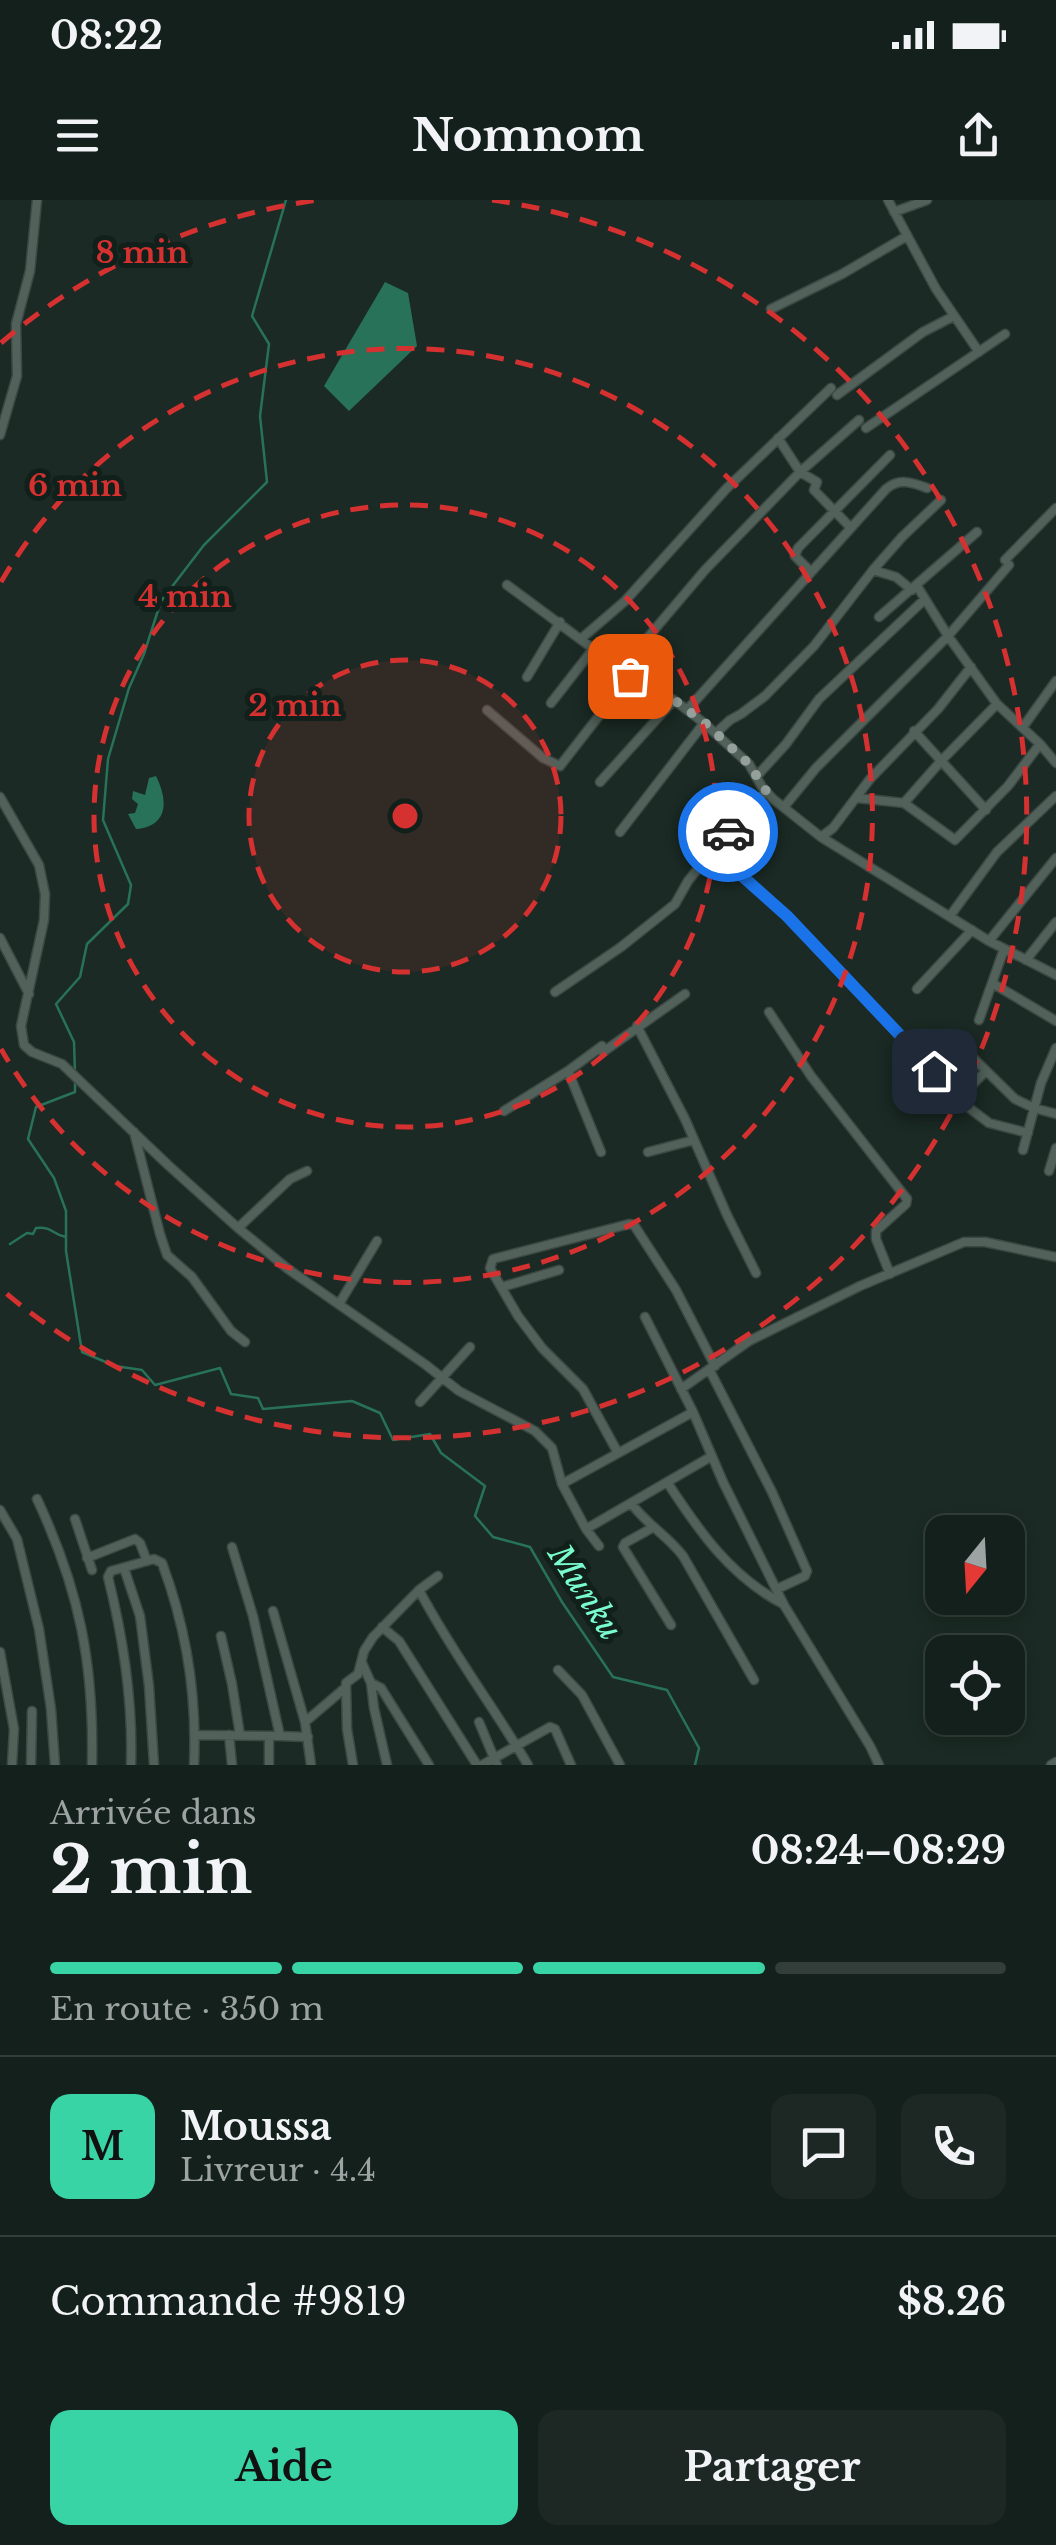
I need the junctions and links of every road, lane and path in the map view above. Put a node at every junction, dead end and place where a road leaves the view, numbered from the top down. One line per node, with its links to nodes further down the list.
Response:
1 (38, 200): 10 (street)
2 (888, 200): 4 (street)
3 (927, 200): 4 (street)
4 (894, 212): 5 (street)
5 (907, 236): 6 (street); 7 (street)
6 (771, 309)
7 (954, 316): 9 (street); 11 (street)
8 (1005, 334): 9 (street)
9 (979, 352): 13 (street)
10 (0, 435)
11 (778, 438): 13 (street); 28 (street)
12 (890, 455): 17 (street)
13 (800, 472): 17 (street); 31 (street)
14 (926, 488): 18 (street)
15 (941, 500): 20 (street)
16 (1056, 508): 27 (street)
17 (836, 510): 18 (street); 21 (street)
18 (851, 528): 21 (street)
19 (978, 532): 23 (street)
20 (873, 570): 23 (street); 43 (street)
21 (812, 572): 39 (street)
22 (508, 585): 26 (street)
23 (914, 588): 24 (street); 25 (street)
24 (925, 599): 27 (street); 47 (street)
25 (879, 617)
26 (560, 622): 28 (street); 33 (street)
27 (948, 636): 30 (street); 54 (street)
28 (582, 638): 29 (street)
29 (594, 648): 31 (street); 36 (street)
30 (971, 667): 37 (street); 42 (street)
31 (621, 669): 32 (street)
32 (630, 676): 35 (street); 38 (street)
33 (527, 677)
34 (1056, 681): 41 (street)
35 (674, 700): 39 (street); 48 (street)
36 (550, 703)
37 (997, 704): 41 (street); 45 (street)
38 (487, 710)
39 (687, 710): 40 (street)
40 (704, 722): 43 (street); 56 (street)
41 (1023, 727): 44 (street)
42 (914, 731): 45 (street); 52 (street)
43 (716, 733): 47 (street)
44 (1040, 744): 46 (street); 55 (street)
45 (941, 760): 53 (street); 55 (street)
46 (1056, 763)
47 (756, 777): 49 (street)
48 (600, 782)
49 (766, 791): 54 (street); 58 (street)
50 (1056, 796): 60 (street)
51 (0, 797): 71 (street)
52 (857, 798): 53 (street); 57 (street)
53 (904, 803): 55 (street)
54 (784, 807): 57 (street)
55 (986, 810)
56 (620, 832)
57 (821, 838): 60 (street)
58 (713, 850): 70 (street); 81 (street)
59 (1056, 858): 64 (street)
60 (950, 916): 62 (street)
61 (1056, 922): 66 (street)
62 (972, 930): 64 (street); 69 (street)
63 (0, 938): 71 (street)
64 (989, 941): 65 (street)
65 (1004, 949): 66 (street); 68 (street)
66 (1026, 960): 67 (street)
67 (1056, 976)
68 (992, 983): 74 (street); 75 (street)
69 (918, 989)
70 (555, 992)
71 (29, 994): 85 (street)
72 (685, 994): 76 (street)
73 (768, 1012): 99 (street)
74 (979, 1020)
75 (1056, 1021)
76 (637, 1026): 79 (street); 87 (street)
77 (1056, 1048): 82 (street)
78 (966, 1051): 80 (street)
79 (568, 1071): 83 (street); 90 (street)
80 (986, 1071): 81 (street); 82 (street)
81 (958, 1098): 86 (street)
82 (1034, 1108): 84 (street); 86 (street)
83 (504, 1111)
84 (1056, 1114)
85 (134, 1132): 94 (street); 103 (street)
86 (1028, 1133): 89 (street)
87 (694, 1140): 91 (street); 98 (street)
88 (1056, 1148): 93 (street)
89 (1023, 1150)
90 (601, 1152)
91 (648, 1152)
92 (307, 1171): 94 (street)
93 (1049, 1171)
94 (238, 1228): 101 (street)
95 (377, 1241): 101 (street)
96 (1056, 1257): 99 (street)
97 (559, 1270): 100 (street)
98 (756, 1273)
99 (890, 1274): 105 (street)
100 (502, 1287): 105 (street); 110 (street)
101 (339, 1304): 106 (street)
102 (645, 1317): 107 (street)
103 (245, 1342)
104 (470, 1347): 106 (street)
105 (712, 1368): 107 (street); 128 (street)
106 (442, 1379): 108 (street); 113 (street)
107 (681, 1389): 109 (street)
108 (420, 1402)
109 (693, 1412): 110 (street); 111 (street)
110 (618, 1453): 113 (street)
111 (712, 1456): 112 (street); 128 (street)
112 (667, 1482): 115 (street); 130 (street)
113 (562, 1484): 119 (street)
114 (37, 1500): 123 (street)
115 (631, 1503): 118 (street); 119 (street)
116 (0, 1510): 154 (street)
117 (74, 1520): 122 (street)
118 (652, 1528): 132 (street); 138 (street)
119 (586, 1529): 120 (street)
120 (599, 1546)
121 (232, 1547): 148 (street)
122 (86, 1554): 123 (street); 124 (street); 126 (street)
123 (64, 1560): 155 (street)
124 (147, 1561): 125 (street); 146 (street)
125 (124, 1568): 156 (street); 157 (street)
126 (92, 1570)
127 (438, 1576): 129 (street)
128 (777, 1589): 130 (street)
129 (419, 1590): 133 (street); 150 (street)
130 (784, 1606): 169 (street)
131 (272, 1611): 142 (street)
132 (671, 1625)
133 (382, 1627): 136 (street); 165 (street)
134 (221, 1636): 145 (street)
135 (0, 1652): 152 (street)
136 (362, 1663): 139 (street); 140 (street)
137 (558, 1670): 168 (street)
138 (754, 1680)
139 (372, 1683): 163 (street); 164 (street)
140 (344, 1688): 142 (street); 162 (street)
141 (32, 1712): 153 (street)
142 (306, 1722): 149 (street)
143 (479, 1722): 151 (street)
144 (229, 1735): 145 (street); 146 (street); 159 (street)
145 (240, 1735): 147 (street)
146 (196, 1736): 158 (street)
147 (269, 1736): 148 (street); 160 (street)
148 (280, 1736): 149 (street)
149 (308, 1736): 161 (street)
150 (516, 1745): 151 (street); 166 (street); 167 (street)
151 (495, 1761): 165 (street)
152 (12, 1765)
153 (31, 1765)
154 (55, 1765)
155 (92, 1765)
156 (132, 1765)
157 (154, 1765)
158 (194, 1765)
159 (232, 1765)
160 (269, 1765)
161 (312, 1765)
162 (353, 1765)
163 (387, 1765)
164 (430, 1765)
165 (480, 1765)
166 (528, 1765)
167 (571, 1765)
168 (620, 1765)
169 (879, 1765)

